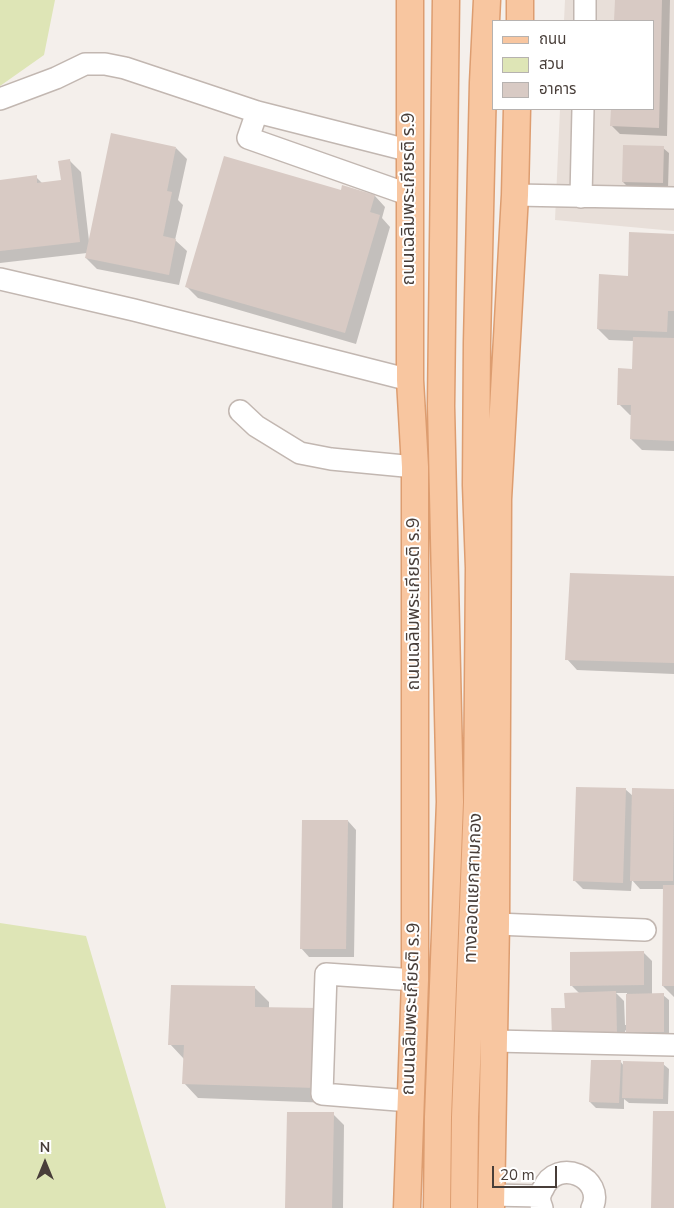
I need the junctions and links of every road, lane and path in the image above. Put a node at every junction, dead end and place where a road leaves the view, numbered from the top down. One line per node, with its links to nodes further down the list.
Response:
1 (410, 0): 12 (main road, ถนนเฉลิมพระเกียรติ ร.9)
2 (446, 0): 22 (main road, ถนนเฉลิมพระเกียรติ ร.9)
3 (487, 0): 21 (main road)
4 (520, 0): 6 (main road)
5 (585, 0): 7 (street)
6 (520, 20)
7 (585, 20)
8 (0, 99): 11 (street)
9 (517, 110): 14 (main road)
10 (583, 110): 15 (street)
11 (258, 112): 12 (street); 13 (street)
12 (411, 151): 13 (main road, ถนนเฉลิมพระเกียรติ ร.9)
13 (410, 195): 18 (main road, ถนนเฉลิมพระเกียรติ ร.9)
14 (515, 195): 15 (street); 24 (main road)
15 (581, 197): 16 (street)
16 (674, 198)
17 (0, 279): 18 (street)
18 (410, 380): 20 (main road, ถนนเฉลิมพระเกียรติ ร.9)
19 (240, 411): 20 (street)
20 (416, 467): 23 (main road, ถนนเฉลิมพระเกียรติ ร.9)
21 (479, 568): 24 (main road); 35 (main road, ทางลอดแยกสามกอง)
22 (445, 569): 23 (main road); 34 (main road, ทางลอดแยกสามกอง)
23 (415, 788): 27 (main road, ถนนเฉลิมพระเกียรติ ร.9)
24 (497, 789): 25 (main road)
25 (496, 924): 26 (street); 28 (main road)
26 (645, 930)
27 (415, 980): 30 (main road, ถนนเฉลิมพระเกียรติ ร.9); 30 (street)
28 (494, 1041): 29 (street); 31 (main road)
29 (674, 1045)
30 (410, 1101): 33 (main road, ถนนเฉลิมพระเกียรติ ร.9)
31 (491, 1202): 32 (street)
32 (541, 1202): 36 (street)
33 (407, 1208)
34 (436, 1208)
35 (464, 1208)
36 (592, 1208)

